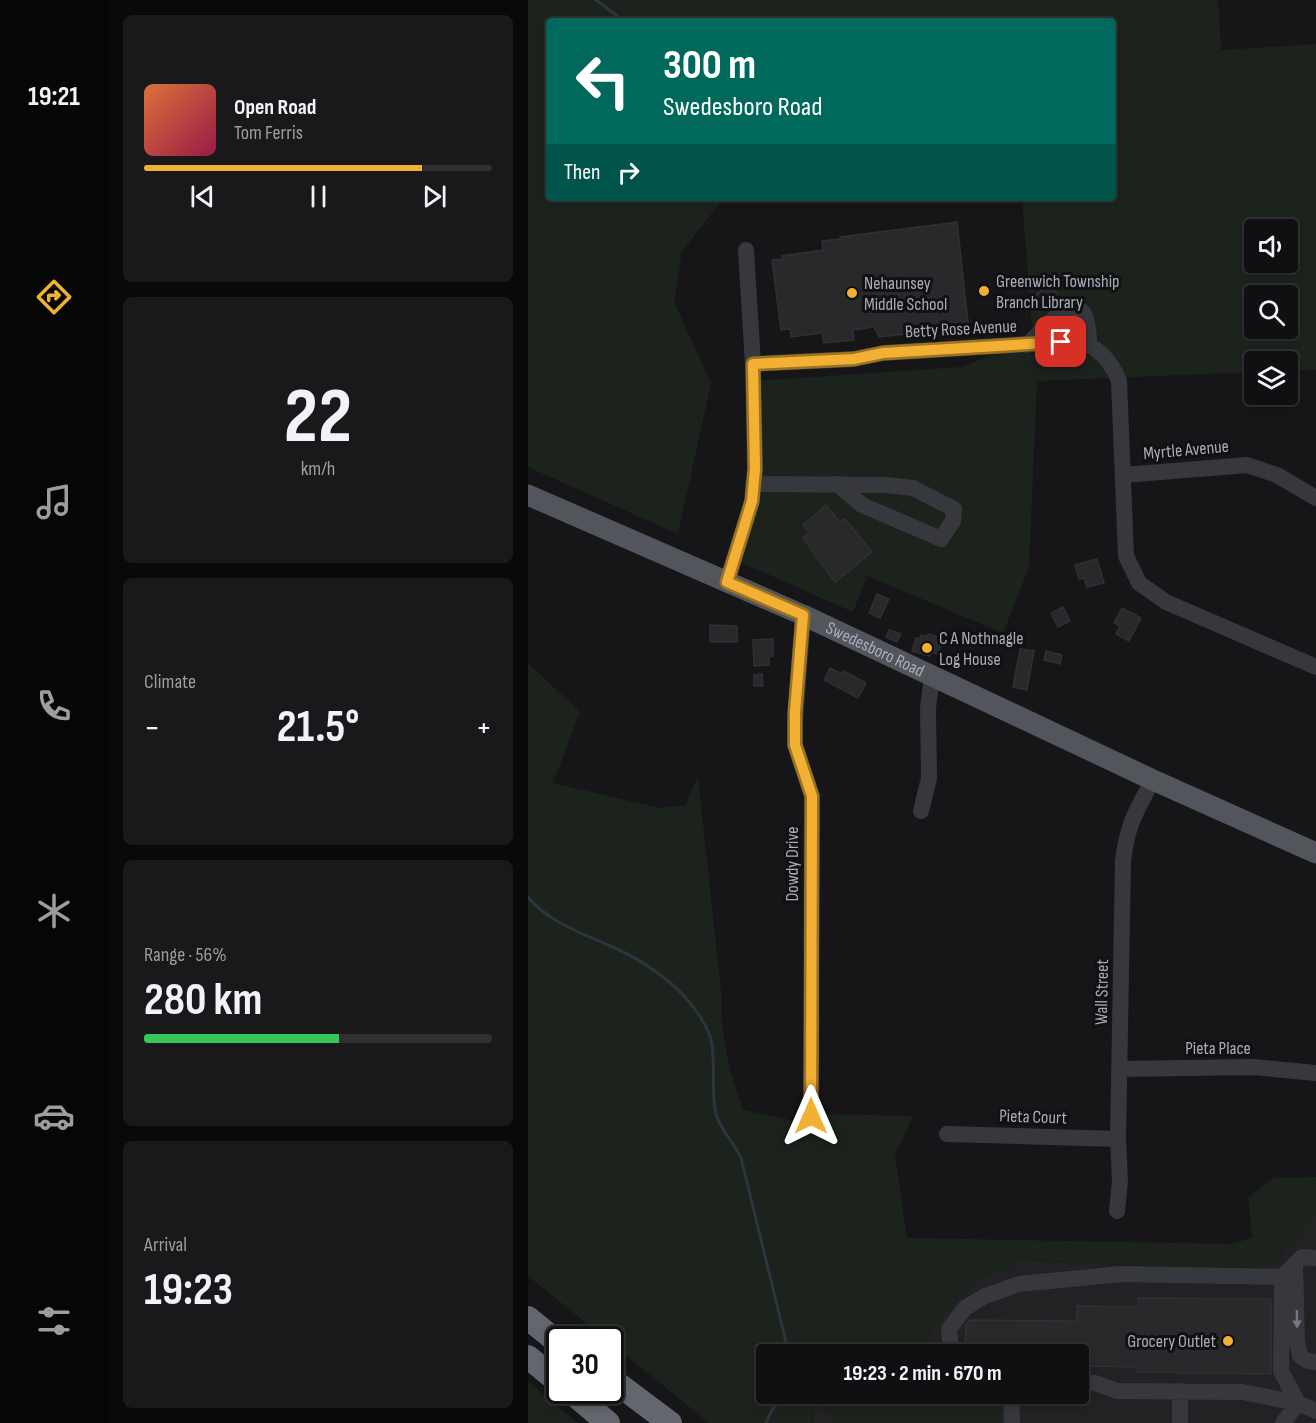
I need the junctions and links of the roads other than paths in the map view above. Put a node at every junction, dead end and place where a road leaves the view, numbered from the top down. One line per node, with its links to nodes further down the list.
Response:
1 (746, 250): 4 (street)
2 (1089, 344): 3 (street, Betty Rose Avenue); 3 (street); 5 (street)
3 (1027, 345): 4 (street, Betty Rose Avenue)
4 (753, 364): 6 (street)
5 (1124, 475): 9 (street, Myrtle Avenue); 12 (street)
6 (753, 484): 7 (street); 10 (street)
7 (837, 484): 7 (street)
8 (528, 495): 10 (main road, Swedesboro Road)
9 (1316, 498)
10 (727, 582): 11 (main road, Swedesboro Road)
11 (803, 615): 13 (main road, Swedesboro Road); 19 (street, Dowdy Drive)
12 (1316, 667)
13 (932, 676): 14 (main road, Swedesboro Road); 15 (street)
14 (1153, 780): 16 (main road, Swedesboro Road); 17 (street, Wall Street)
15 (921, 811)
16 (1316, 854)
17 (1120, 1069): 18 (street, Pieta Place); 21 (street, Wall Street)
18 (1316, 1073)
19 (811, 1116)
20 (947, 1134): 21 (street, Pieta Court)
21 (1118, 1139): 22 (street, Wall Street)
22 (1117, 1211)
23 (1316, 1258): 24 (street)
24 (1296, 1264): 25 (street); 31 (street, one-way to 31)
25 (1281, 1277): 29 (street); 37 (street)
26 (528, 1316): 27 (highway); 28 (highway)
27 (546, 1330)
28 (546, 1332)
29 (950, 1344)
30 (528, 1357): 32 (highway)
31 (1316, 1362)
32 (546, 1372)
33 (1089, 1383): 35 (street)
34 (624, 1388): 43 (highway)
35 (1180, 1391): 37 (street); 45 (street)
36 (624, 1397): 42 (highway)
37 (1298, 1403): 40 (street); 46 (street)
38 (586, 1404): 41 (highway)
39 (1011, 1404): 44 (street)
40 (1316, 1411)
41 (608, 1423)
42 (656, 1423)
43 (670, 1423)
44 (1012, 1423)
45 (1180, 1423)
46 (1283, 1423)

